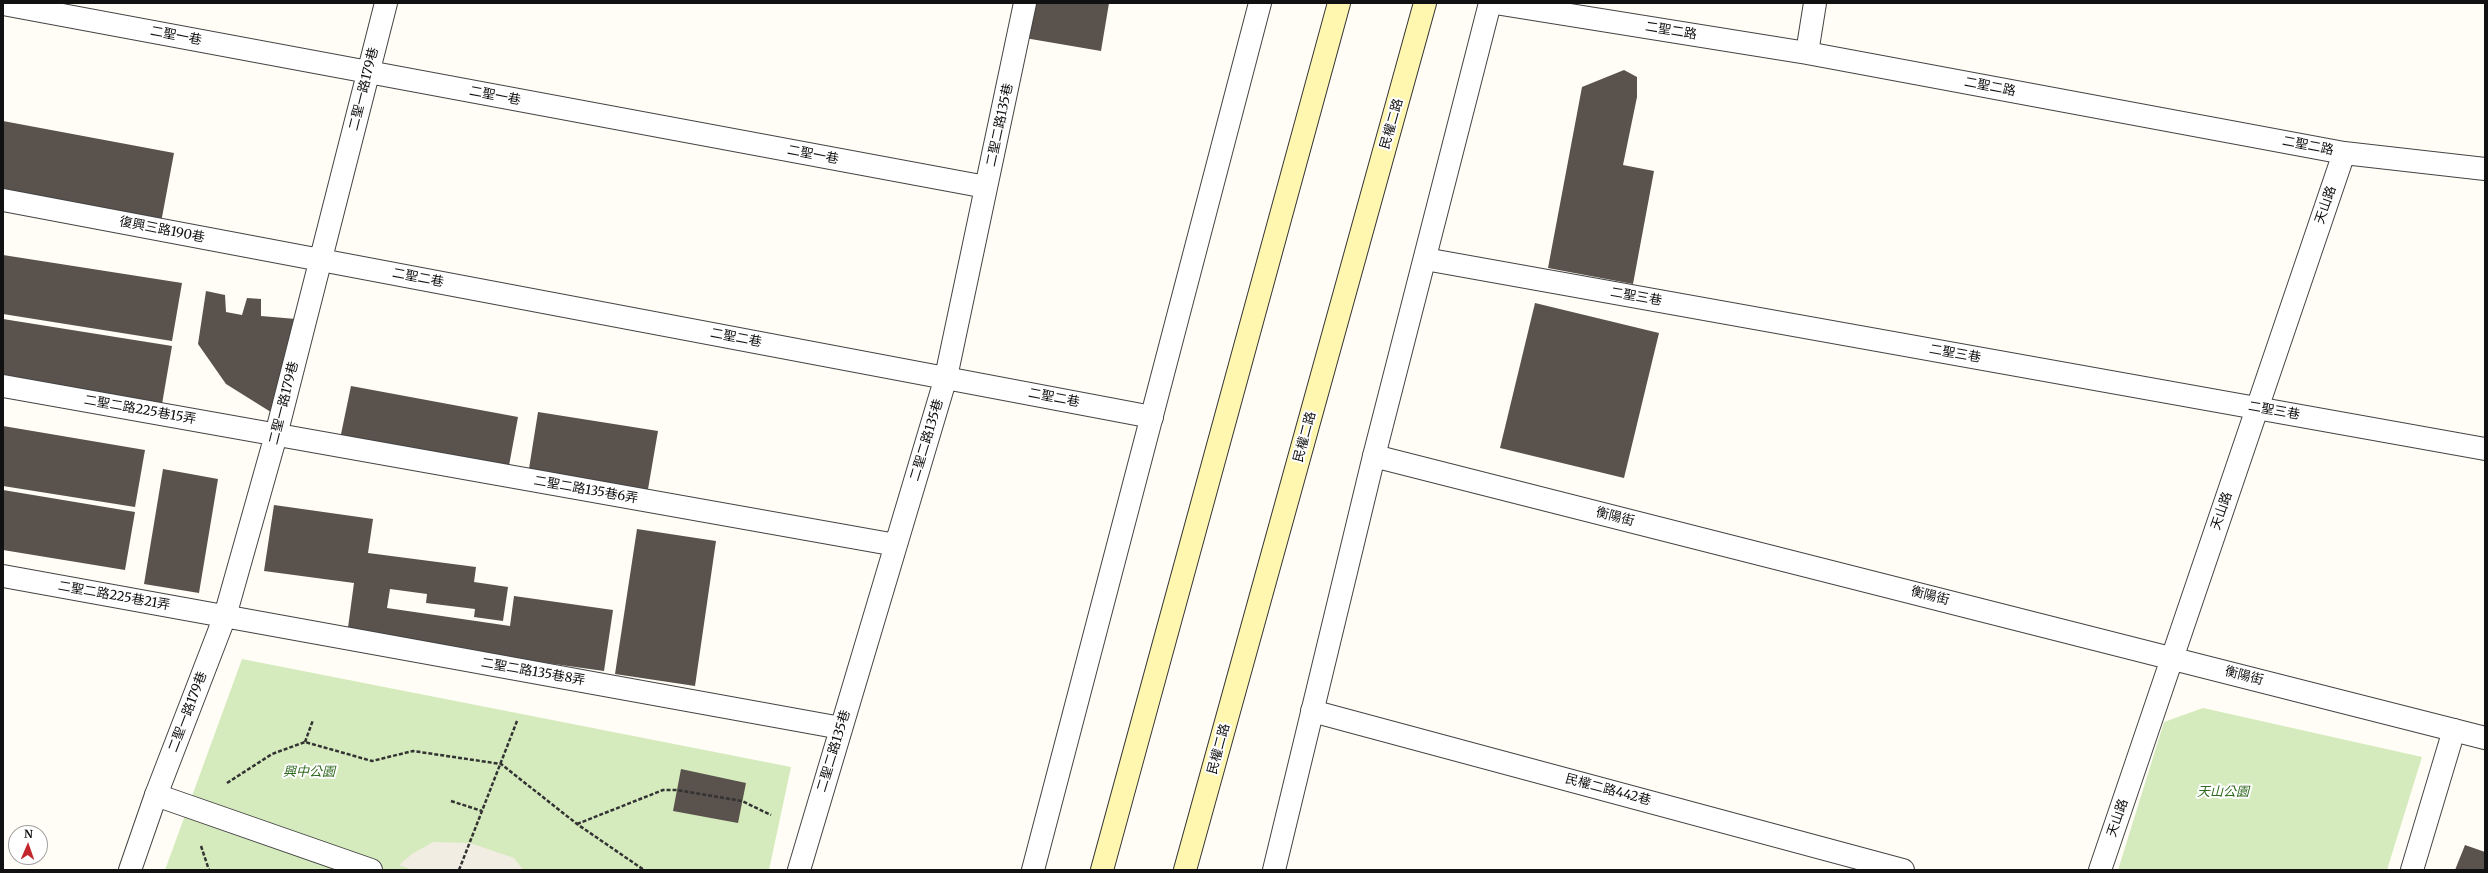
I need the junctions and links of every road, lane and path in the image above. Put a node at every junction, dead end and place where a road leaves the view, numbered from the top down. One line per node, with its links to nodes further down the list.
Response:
1 (386, 3): 11 (street, 二聖一路179巷)
2 (1024, 3): 14 (street, 二聖二路135巷)
3 (1260, 3): 21 (street)
4 (1339, 3): 49 (main road)
5 (1425, 3): 50 (main road, 民權二路)
6 (1490, 3): 16 (street)
7 (1495, 3): 10 (street, 二聖二路)
8 (1815, 3): 10 (street)
9 (3, 4): 11 (street, 二聖一巷)
10 (1807, 53): 12 (street, 二聖二路)
11 (369, 72): 14 (street, 二聖一巷); 17 (street, 二聖一路179巷)
12 (2344, 153): 13 (street, 二聖二路); 20 (street, 天山路)
13 (2485, 169)
14 (986, 187): 18 (street, 二聖二路135巷)
15 (3, 200): 17 (street, 復興三路190巷)
16 (1425, 259): 20 (street, 二聖三巷); 24 (street)
17 (320, 260): 18 (street, 二聖二巷); 22 (street, 二聖一路179巷)
18 (946, 377): 21 (street, 二聖二巷); 25 (street, 二聖二路135巷)
19 (3, 386): 22 (street, 二聖二路225巷15弄)
20 (2257, 408): 23 (street, 二聖三巷); 28 (street, 天山路)
21 (1152, 417): 48 (street)
22 (276, 435): 25 (street, 二聖二路135巷6弄); 27 (street, 二聖一路179巷)
23 (2485, 449)
24 (1374, 456): 28 (street, 衡陽街); 29 (street)
25 (896, 545): 32 (street, 二聖二路135巷)
26 (3, 576): 27 (street, 二聖二路225巷21弄)
27 (225, 616): 32 (street, 二聖二路135巷8弄); 38 (street, 二聖一路179巷)
28 (2172, 657): 33 (street, 衡陽街); 53 (street, 天山路)
29 (1312, 711): 51 (street); 52 (street, 民權二路442巷)
30 (313, 720): 35 (path)
31 (516, 721): 36 (path)
32 (841, 728): 47 (street, 二聖二路135巷)
33 (2454, 730): 34 (street, 衡陽街); 54 (street)
34 (2485, 738)
35 (305, 742): 36 (path); 37 (path)
36 (501, 764): 40 (path); 42 (path)
37 (223, 786)
38 (156, 795): 43 (street, 二聖一路179巷); 44 (street)
39 (451, 801): 40 (path)
40 (482, 811): 45 (path)
41 (771, 815): 42 (path)
42 (577, 824): 46 (path)
43 (130, 870)
44 (370, 870)
45 (459, 870)
46 (644, 870)
47 (799, 870)
48 (1033, 870)
49 (1102, 870)
50 (1185, 870)
51 (1274, 870)
52 (1903, 870)
53 (2100, 870)
54 (2412, 870)

